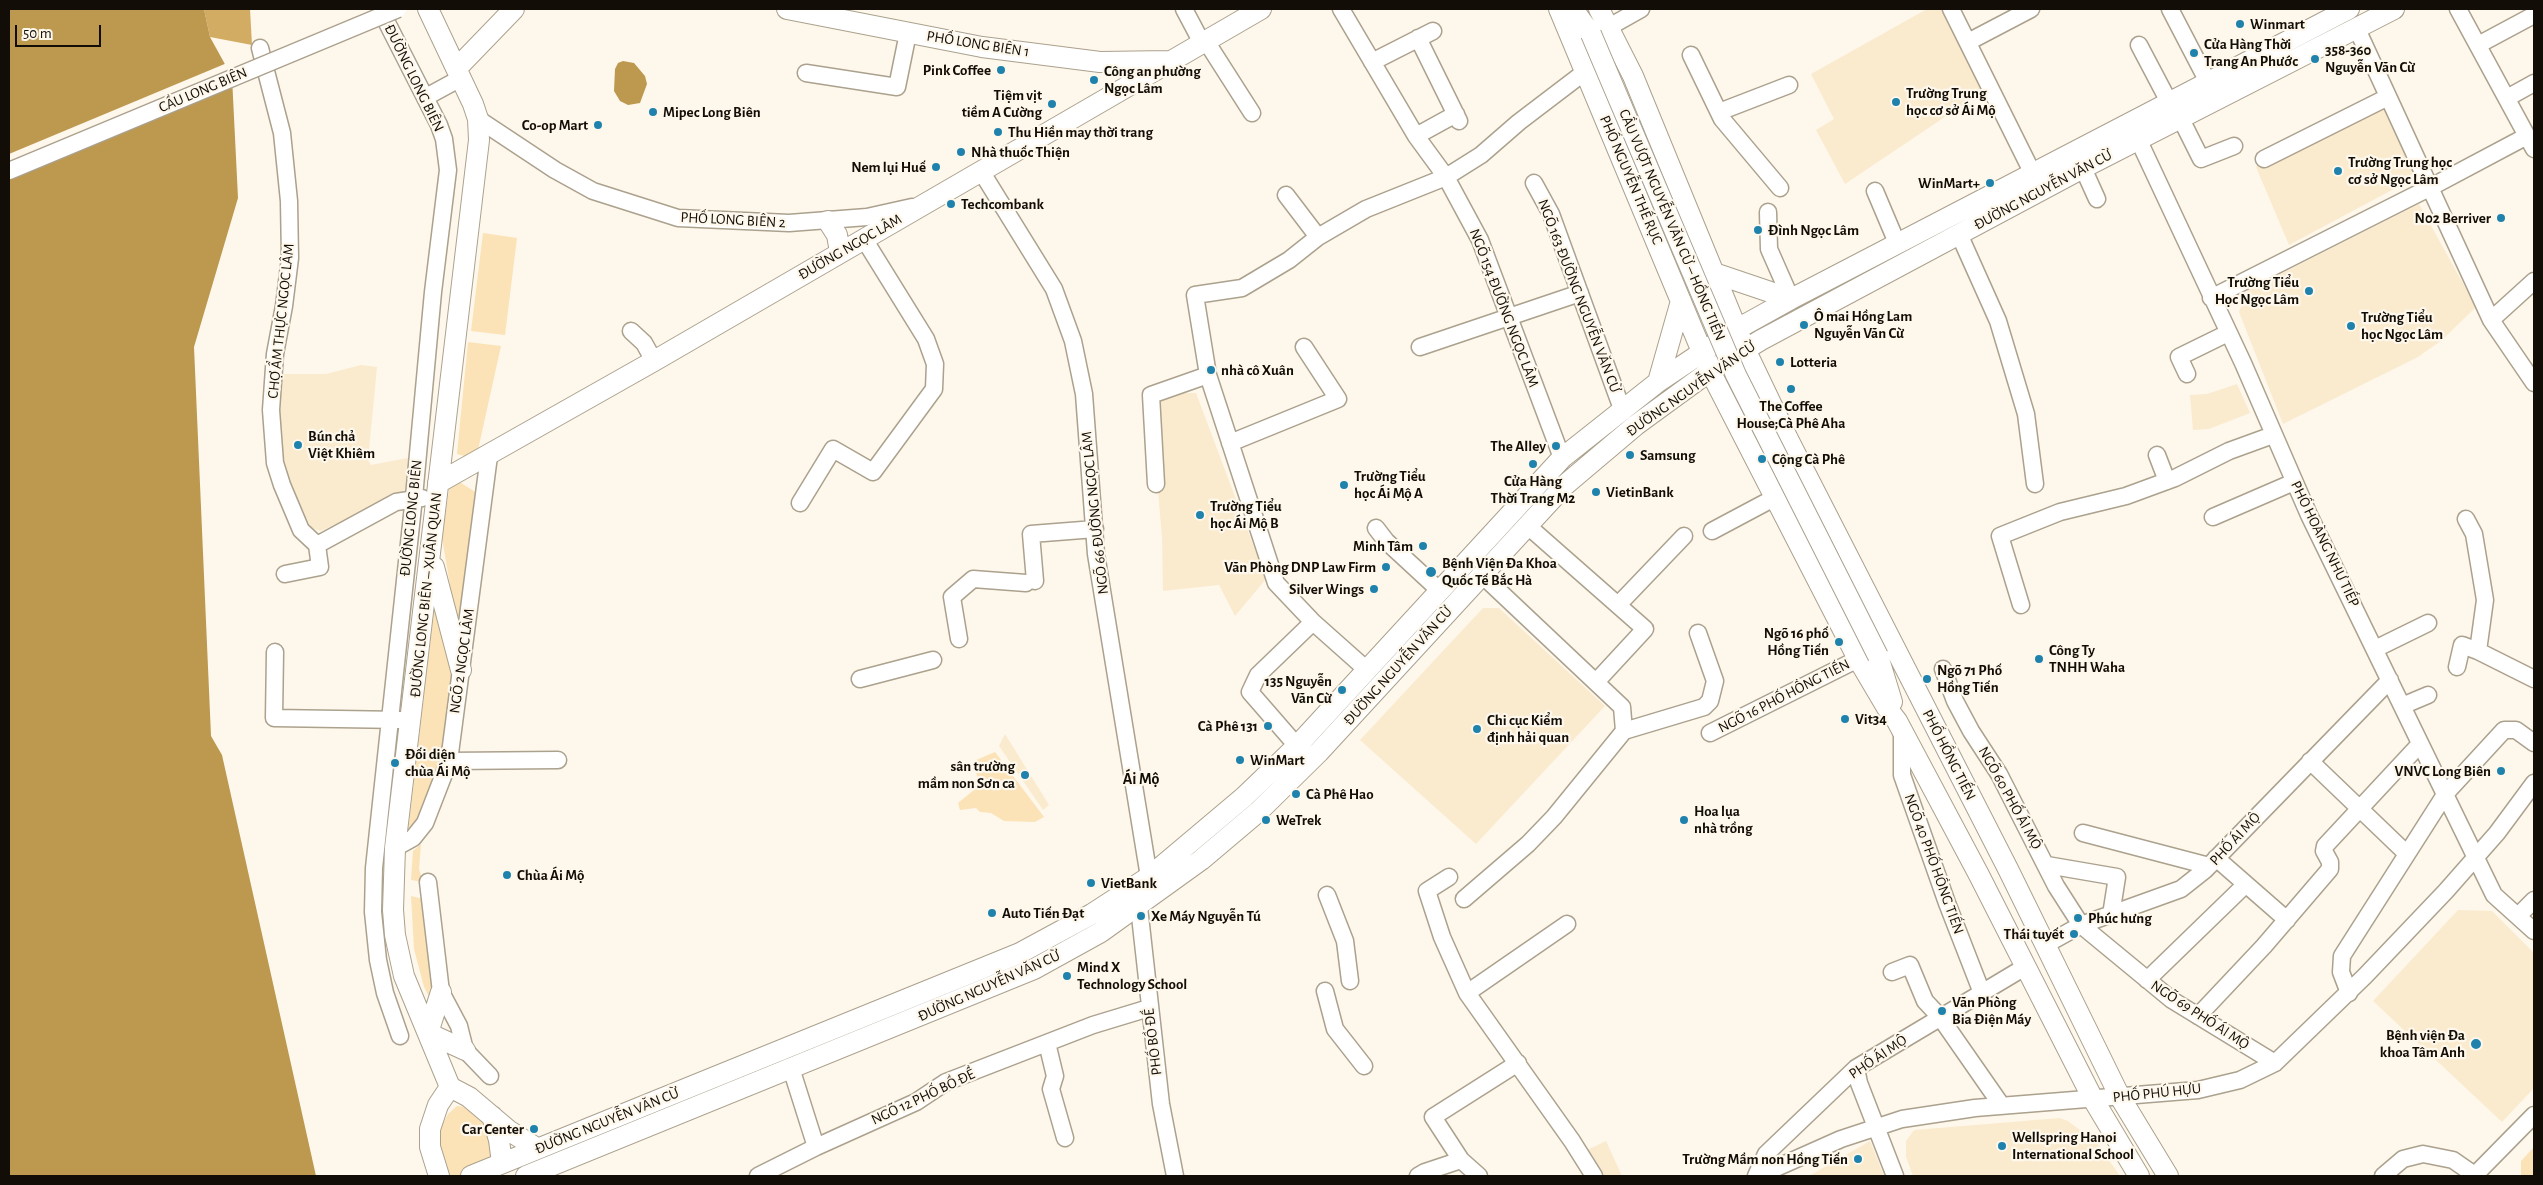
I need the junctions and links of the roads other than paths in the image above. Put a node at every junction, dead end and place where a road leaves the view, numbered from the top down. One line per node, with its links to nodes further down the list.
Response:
1 (398, 9): 56 (street, CẦU LONG BIÊN, bridge)
2 (428, 9): 35 (main road, ĐƯỜNG LONG BIÊN – XUÂN QUAN)
3 (514, 9): 35 (main road)
4 (787, 9): 23 (main road, PHỐ LONG BIÊN 1)
5 (1184, 9): 25 (street)
6 (1261, 9): 25 (main road, ĐƯỜNG NGỌC LÂM)
7 (1341, 9): 33 (street, NGÕ 154 ĐƯỜNG NGỌC LÂM)
8 (1559, 9): 34 (main road, PHỐ NGUYỄN THẾ RỤC)
9 (1573, 9): 24 (main road)
10 (1584, 9): 24 (main road)
11 (1600, 9): 21 (main road)
12 (1641, 9): 21 (street)
13 (1951, 9): 26 (street)
14 (2031, 9): 26 (street)
15 (2170, 9): 37 (street)
16 (2349, 9): 37 (main road, ĐƯỜNG NGUYỄN VĂN CỪ)
17 (2394, 9): 22 (main road, ĐƯỜNG NGUYỄN VĂN CỪ)
18 (2458, 9): 27 (street)
19 (378, 10): 41 (street, ĐƯỜNG LONG BIÊN); 54 (street, CẦU LONG BIÊN)
20 (2534, 15): 27 (street)
21 (1610, 27): 74 (main road)
22 (2357, 28): 42 (street); 48 (main road, ĐƯỜNG NGUYỄN VĂN CỪ)
23 (908, 33): 32 (main road, PHỐ LONG BIÊN 1); 36 (street)
24 (1591, 34): 130 (main road, CẦU VƯỢT NGUYỄN VĂN CỪ – HỒNG TIẾN, bridge)
25 (1204, 42): 31 (main road, ĐƯỜNG NGỌC LÂM); 46 (street)
26 (1968, 42): 58 (street)
27 (2478, 44): 43 (street)
28 (2138, 45): 44 (street)
29 (260, 48): 116 (street, CHỢ ẨM THỰC NGỌC LÂM)
30 (1691, 55): 45 (street)
31 (1171, 60): 32 (main road, PHỐ LONG BIÊN 1); 40 (main road, ĐƯỜNG NGỌC LÂM)
32 (1100, 62): 40 (main road)
33 (1372, 62): 50 (street, NGÕ 154 ĐƯỜNG NGỌC LÂM); 50 (street)
34 (1586, 71): 59 (street); 79 (main road, PHỐ NGUYỄN THẾ RỤC)
35 (459, 73): 41 (street); 47 (main road, ĐƯỜNG LONG BIÊN – XUÂN QUAN)
36 (806, 74)
37 (2208, 82): 44 (main road, ĐƯỜNG NGUYỄN VĂN CỪ)
38 (2534, 83): 43 (street)
39 (1789, 86): 45 (street)
40 (1115, 93): 57 (main road, ĐƯỜNG NGỌC LÂM)
41 (426, 97): 106 (street, ĐƯỜNG LONG BIÊN)
42 (2388, 97): 53 (street); 61 (street)
43 (2506, 98): 49 (street)
44 (2169, 102): 58 (main road, ĐƯỜNG NGUYỄN VĂN CỪ)
45 (1718, 112): 62 (street)
46 (1252, 114)
47 (478, 119): 68 (street, PHỐ LONG BIÊN 2); 105 (main road, ĐƯỜNG LONG BIÊN – XUÂN QUAN)
48 (2181, 119): 51 (main road, ĐƯỜNG NGUYỄN VĂN CỪ); 52 (street)
49 (2530, 135): 61 (street)
50 (1416, 136): 59 (street, NGÕ 154 ĐƯỜNG NGỌC LÂM)
51 (2139, 141): 55 (main road, ĐƯỜNG NGUYỄN VĂN CỪ); 77 (street, PHỐ HOÀNG NHƯ TIẾP)
52 (2234, 146)
53 (2264, 159)
54 (9, 160)
55 (2083, 168): 65 (street); 69 (main road, ĐƯỜNG NGUYỄN VĂN CỪ)
56 (9, 171)
57 (981, 171): 66 (main road, ĐƯỜNG NGỌC LÂM); 113 (street, NGÕ 66 ĐƯỜNG NGỌC LÂM)
58 (2032, 172): 72 (main road, ĐƯỜNG NGUYỄN VĂN CỪ)
59 (1446, 177): 70 (street); 80 (street, NGÕ 154 ĐƯỜNG NGỌC LÂM)
60 (1534, 183): 76 (street, NGÕ 163 ĐƯỜNG NGUYỄN VĂN CỪ)
61 (2431, 187): 77 (street); 81 (street)
62 (1780, 188)
63 (1875, 191): 72 (street)
64 (1286, 196): 70 (street)
65 (2097, 200)
66 (922, 205): 68 (street, PHỐ LONG BIÊN 2); 71 (main road, ĐƯỜNG NGỌC LÂM)
67 (1768, 212): 78 (street)
68 (828, 221): 73 (main road)
69 (1959, 234): 87 (main road, ĐƯỜNG NGUYỄN VĂN CỪ); 104 (street)
70 (1318, 237): 92 (street)
71 (864, 239): 73 (main road, ĐƯỜNG NGỌC LÂM); 108 (street)
72 (1896, 242): 78 (main road, ĐƯỜNG NGUYỄN VĂN CỪ)
73 (840, 252): 89 (main road, ĐƯỜNG NGỌC LÂM)
74 (1714, 273): 78 (main road); 82 (main road)
75 (2534, 281): 81 (street)
76 (1580, 293): 80 (street); 95 (street, NGÕ 163 ĐƯỜNG NGUYỄN VĂN CỪ)
77 (2211, 298): 84 (street, PHỐ HOÀNG NHƯ TIẾP)
78 (1791, 299): 82 (main road, ĐƯỜNG NGUYỄN VĂN CỪ)
79 (1681, 301): 88 (main road, PHỐ NGUYỄN THẾ RỤC); 93 (main road)
80 (1508, 317): 86 (street); 100 (street, NGÕ 154 ĐƯỜNG NGỌC LÂM)
81 (2491, 320): 94 (street)
82 (1738, 329): 87 (main road, PHỐ HỒNG TIẾN); 88 (main road, ĐƯỜNG NGUYỄN VĂN CỪ)
83 (631, 331): 89 (street)
84 (2228, 333): 91 (street); 96 (street, PHỐ HOÀNG NHƯ TIẾP)
85 (1304, 347): 97 (street)
86 (1420, 347)
87 (1745, 349): 90 (main road, ĐƯỜNG NGUYỄN VĂN CỪ); 143 (main road, PHỐ HỒNG TIẾN)
88 (1702, 352): 90 (main road, PHỐ HỒNG TIẾN); 93 (main road, ĐƯỜNG NGUYỄN VĂN CỪ)
89 (654, 361): 99 (main road, ĐƯỜNG NGỌC LÂM)
90 (1710, 371): 107 (main road, PHỐ HỒNG TIẾN); 111 (main road, ĐƯỜNG NGUYỄN VĂN CỪ)
91 (2187, 374)
92 (1208, 375): 97 (street); 103 (street)
93 (1658, 382): 95 (main road, ĐƯỜNG NGUYỄN VĂN CỪ)
94 (2534, 383)
95 (1622, 409): 100 (main road, ĐƯỜNG NGUYỄN VĂN CỪ)
96 (2274, 435): 101 (street); 102 (street, PHỐ HOÀNG NHƯ TIẾP)
97 (1230, 443): 123 (street)
98 (2157, 455): 101 (street)
99 (489, 456): 105 (main road, ĐƯỜNG NGỌC LÂM); 135 (street, NGÕ 2 NGỌC LÂM)
100 (1562, 458): 120 (main road, ĐƯỜNG NGUYỄN VĂN CỪ)
101 (2167, 481): 122 (street)
102 (2294, 482): 109 (street); 127 (street, PHỐ HOÀNG NHƯ TIẾP)
103 (1156, 484)
104 (2035, 484)
105 (438, 490): 106 (street); 117 (main road, ĐƯỜNG LONG BIÊN – XUÂN QUAN)
106 (414, 497): 116 (street); 144 (street, ĐƯỜNG LONG BIÊN)
107 (1774, 498): 114 (street); 131 (main road, PHỐ HỒNG TIẾN)
108 (800, 503)
109 (2213, 517)
110 (2466, 519): 128 (street)
111 (1528, 527): 119 (main road, ĐƯỜNG NGUYỄN VĂN CỪ); 121 (street)
112 (1376, 528): 120 (street)
113 (1095, 529): 126 (street); 167 (street, NGÕ 66 ĐƯỜNG NGỌC LÂM)
114 (1712, 531)
115 (1684, 536): 121 (street)
116 (317, 545): 118 (street)
117 (430, 556): 135 (main road); 145 (main road, ĐƯỜNG LONG BIÊN – XUÂN QUAN)
118 (285, 574)
119 (1482, 575): 140 (street); 159 (main road, ĐƯỜNG NGUYỄN VĂN CỪ)
120 (1439, 590): 136 (main road, ĐƯỜNG NGUYỄN VĂN CỪ)
121 (1618, 605): 140 (street)
122 (2021, 605)
123 (1313, 622): 136 (street); 151 (street)
124 (2428, 622): 127 (street)
125 (1698, 633): 147 (street)
126 (959, 640)
127 (2375, 649): 139 (street, PHỐ HOÀNG NHƯ TIẾP)
128 (2478, 651): 133 (street); 138 (street)
129 (275, 652): 144 (street)
130 (1878, 656): 143 (main road); 146 (main road)
131 (1858, 659): 146 (main road, PHỐ HỒNG TIẾN); 148 (street, NGÕ 16 PHỐ HỒNG TIẾN)
132 (933, 660): 137 (street)
133 (2457, 667)
134 (1943, 669): 165 (street, NGÕ 60 PHỐ ÁI MỘ)
135 (461, 670): 154 (street, NGÕ 2 NGỌC LÂM)
136 (1367, 670): 151 (main road, ĐƯỜNG NGUYỄN VĂN CỪ)
137 (860, 679)
138 (2534, 679)
139 (2390, 680): 142 (street, PHỐ HOÀNG NHƯ TIẾP); 153 (street, PHỐ ÁI MỘ)
140 (1596, 682): 147 (street)
141 (2428, 695): 142 (street)
142 (2402, 706): 150 (street, PHỐ HOÀNG NHƯ TIẾP)
143 (1925, 707): 181 (main road, PHỐ HỒNG TIẾN)
144 (391, 720): 145 (street); 166 (street, ĐƯỜNG LONG BIÊN)
145 (411, 720): 161 (main road, ĐƯỜNG LONG BIÊN – XUÂN QUAN)
146 (1900, 726): 182 (main road, PHỐ HỒNG TIẾN); 189 (street, NGÕ 40 PHỐ HỒNG TIẾN)
147 (1624, 731): 172 (street)
148 (1710, 732)
149 (2534, 743): 156 (street)
150 (2420, 744): 156 (street, PHỐ HOÀNG NHƯ TIẾP); 158 (street)
151 (1297, 746): 157 (main road, ĐƯỜNG NGUYỄN VĂN CỪ)
152 (558, 760): 154 (street)
153 (2310, 760): 158 (street); 164 (street, PHỐ ÁI MỘ)
154 (449, 761): 161 (street, NGÕ 2 NGỌC LÂM)
155 (2534, 783): 163 (street, PHỐ PHÚ HỰU)
156 (2446, 793): 162 (street); 163 (street, PHỐ HOÀNG NHƯ TIẾP)
157 (1244, 797): 159 (main road); 167 (main road, ĐƯỜNG NGUYỄN VĂN CỪ)
158 (2358, 808): 162 (street); 177 (street)
159 (1259, 811): 174 (main road, ĐƯỜNG NGUYỄN VĂN CỪ)
160 (2083, 832): 164 (street)
161 (395, 848): 166 (main road, ĐƯỜNG LONG BIÊN – XUÂN QUAN)
162 (2407, 854): 190 (street)
163 (2477, 858): 176 (street, PHỐ HOÀNG NHƯ TIẾP); 190 (street, PHỐ PHÚ HỰU)
164 (2213, 862): 170 (street); 175 (street, PHỐ ÁI MỘ)
165 (2047, 865): 175 (street); 179 (street, NGÕ 60 PHỐ ÁI MỘ)
166 (384, 868): 194 (main road, ĐƯỜNG LONG BIÊN – XUÂN QUAN); 195 (street, ĐƯỜNG LONG BIÊN)
167 (1149, 877): 213 (main road, ĐƯỜNG NGUYỄN VĂN CỪ)
168 (1449, 877): 188 (street)
169 (428, 882): 187 (street)
170 (2246, 884): 177 (street); 184 (street)
171 (1327, 895): 185 (street)
172 (1464, 899)
173 (2534, 900): 176 (street)
174 (1139, 907): 191 (street, PHỐ BỒ ĐỀ); 201 (main road, ĐƯỜNG NGUYỄN VĂN CỪ)
175 (2111, 914): 179 (street, PHỐ ÁI MỘ)
176 (2518, 916): 180 (street, PHỐ HOÀNG NHƯ TIẾP)
177 (2287, 920): 192 (street)
178 (1567, 924): 188 (street)
179 (2081, 925): 181 (street, PHỐ ÁI MỘ); 184 (street, NGÕ 69 PHỐ ÁI MỘ)
180 (2534, 931)
181 (2045, 945): 205 (main road, PHỐ HỒNG TIẾN)
182 (2025, 966): 189 (street, PHỐ ÁI MỘ); 206 (main road, PHỐ HỒNG TIẾN)
183 (1892, 972): 193 (street)
184 (2147, 980): 192 (street, NGÕ 69 PHỐ ÁI MỘ)
185 (1350, 981)
186 (1326, 991): 200 (street)
187 (441, 992): 194 (main road); 197 (street)
188 (1467, 993): 198 (street)
189 (1982, 993): 193 (street, PHỐ ÁI MỘ)
190 (2348, 993): 199 (street, PHỐ PHÚ HỰU)
191 (1149, 1008): 196 (street, NGÕ 12 PHỐ BỒ ĐỀ); 221 (street, PHỐ BỒ ĐỀ)
192 (2198, 1016): 199 (street, NGÕ 69 PHỐ ÁI MỘ)
193 (1940, 1017): 202 (street, PHỐ ÁI MỘ); 207 (street)
194 (428, 1033): 197 (main road); 204 (main road, ĐƯỜNG LONG BIÊN – XUÂN QUAN)
195 (400, 1036)
196 (1046, 1043): 211 (street); 212 (street, NGÕ 12 PHỐ BỒ ĐỀ)
197 (466, 1050): 203 (street)
198 (1518, 1063): 214 (street); 224 (street)
199 (2275, 1063): 205 (street, PHỐ PHÚ HỰU)
200 (1364, 1066)
201 (791, 1068): 212 (street); 216 (main road, ĐƯỜNG NGUYỄN VĂN CỪ)
202 (1856, 1068): 210 (street); 225 (street, PHỐ ÁI MỘ)
203 (490, 1076)
204 (450, 1087): 209 (main road); 217 (main road)
205 (2120, 1097): 206 (street, PHỐ PHÚ HỰU); 228 (main road, PHỐ HỒNG TIẾN)
206 (2093, 1099): 207 (street, PHỐ PHÚ HỰU); 227 (main road, PHỐ HỒNG TIẾN)
207 (2002, 1106): 210 (street, PHỐ PHÚ HỰU)
208 (2534, 1115): 230 (street)
209 (492, 1116): 213 (main road); 215 (main road)
210 (1876, 1126): 225 (street, PHỐ PHÚ HỰU); 226 (street)
211 (1064, 1138)
212 (816, 1147): 220 (street, NGÕ 12 PHỐ BỒ ĐỀ)
213 (538, 1149): 215 (main road, ĐƯỜNG NGUYỄN VĂN CỪ)
214 (1461, 1160): 222 (street); 223 (street)
215 (502, 1163): 218 (main road, ĐƯỜNG NGUYỄN VĂN CỪ)
216 (552, 1170): 219 (main road, ĐƯỜNG NGUYỄN VĂN CỪ)
217 (439, 1176)
218 (476, 1176)
219 (526, 1176)
220 (758, 1176)
221 (1175, 1176)
222 (1418, 1176)
223 (1479, 1176)
224 (1594, 1176)
225 (1757, 1176)
226 (1895, 1176)
227 (2139, 1176)
228 (2168, 1176)
229 (2383, 1176): 230 (street)
230 (2475, 1176)

